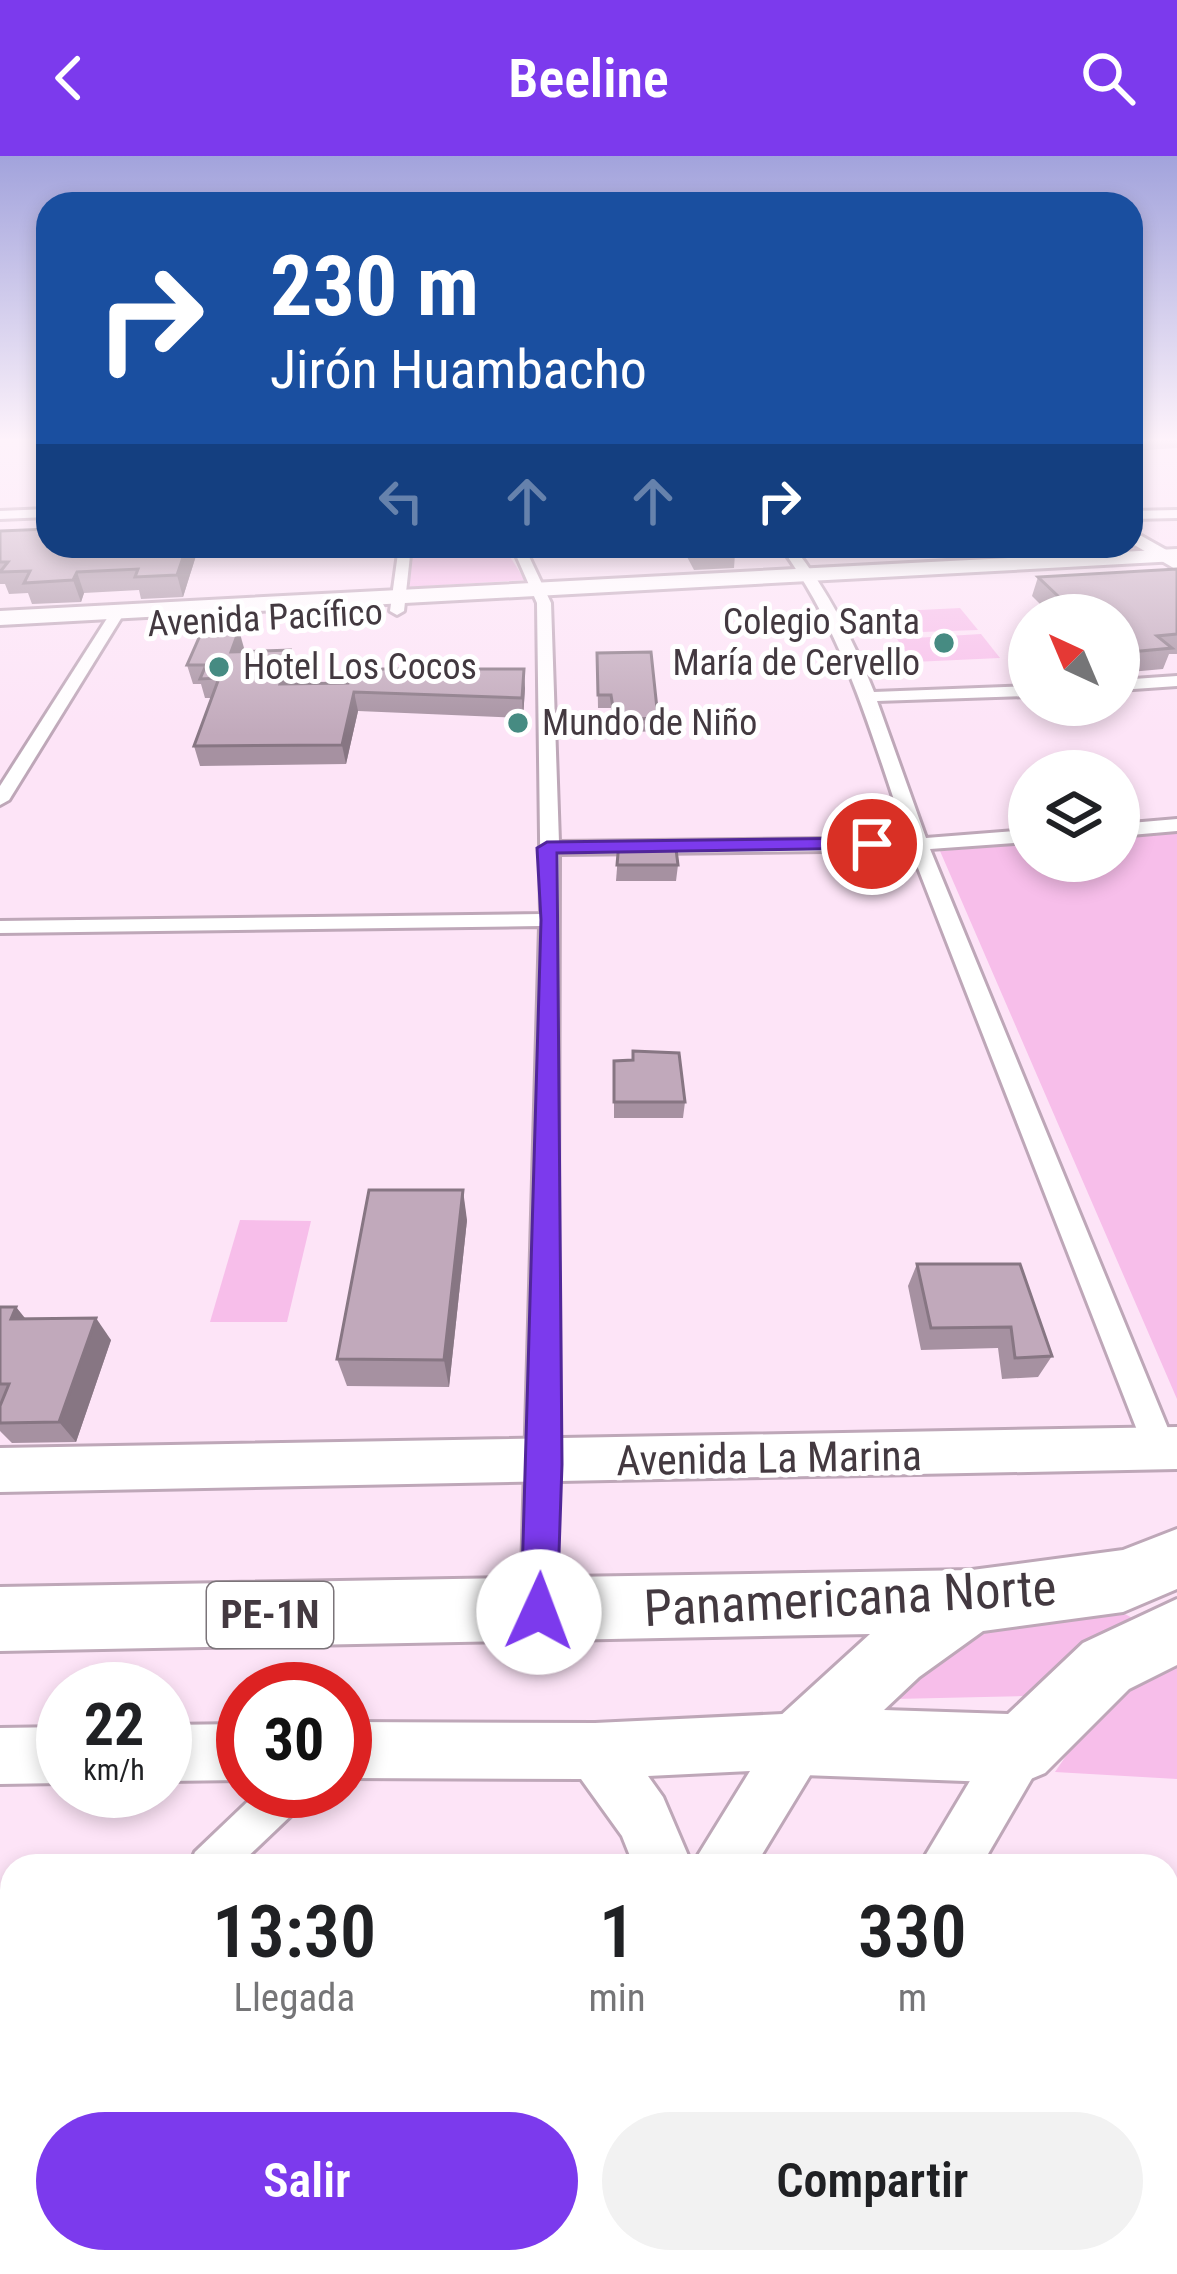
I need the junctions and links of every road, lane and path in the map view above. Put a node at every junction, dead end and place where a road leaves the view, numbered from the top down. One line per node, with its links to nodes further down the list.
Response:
1 (1143, 541): 5 (main road)
2 (404, 558): 8 (street)
3 (524, 558): 7 (street)
4 (796, 558): 6 (street)
5 (1174, 558): 6 (main road, Avenida Pacífico)
6 (816, 582): 7 (main road, Avenida Pacífico); 15 (street)
7 (542, 596): 8 (main road, Avenida Pacífico); 21 (street)
8 (399, 603): 10 (main road, Avenida Pacífico)
9 (0, 618): 10 (main road, Avenida Pacífico)
10 (114, 619): 11 (main road, Avenida Pacífico); 16 (street)
11 (0, 632)
12 (1177, 681): 13 (street)
13 (1140, 684)
14 (1008, 692): 15 (street)
15 (866, 697): 20 (street)
16 (0, 800)
17 (1177, 825): 18 (street)
18 (1140, 828)
19 (1008, 838): 20 (street)
20 (918, 844): 21 (street); 24 (street)
21 (547, 848): 22 (street)
22 (551, 920): 23 (street); 25 (street)
23 (0, 927)
24 (1169, 1448): 25 (main road, Avenida La Marina)
25 (546, 1464): 26 (main road, Avenida La Marina); 29 (street)
26 (0, 1470)
27 (1159, 1580): 28 (highway, Panamericana Norte / PE-1N)
28 (972, 1601): 29 (highway, Panamericana Norte / PE-1N); 32 (highway)
29 (539, 1612): 30 (highway, Panamericana Norte / PE-1N)
30 (0, 1619)
31 (1177, 1631): 33 (highway)
32 (803, 1741): 33 (highway); 35 (main road); 41 (main road)
33 (1021, 1749): 42 (main road)
34 (372, 1750): 35 (main road)
35 (595, 1751): 40 (main road)
36 (36, 1755): 37 (main road)
37 (0, 1756)
38 (260, 1818): 39 (street)
39 (222, 1854)
40 (658, 1854)
41 (729, 1854)
42 (955, 1854)

